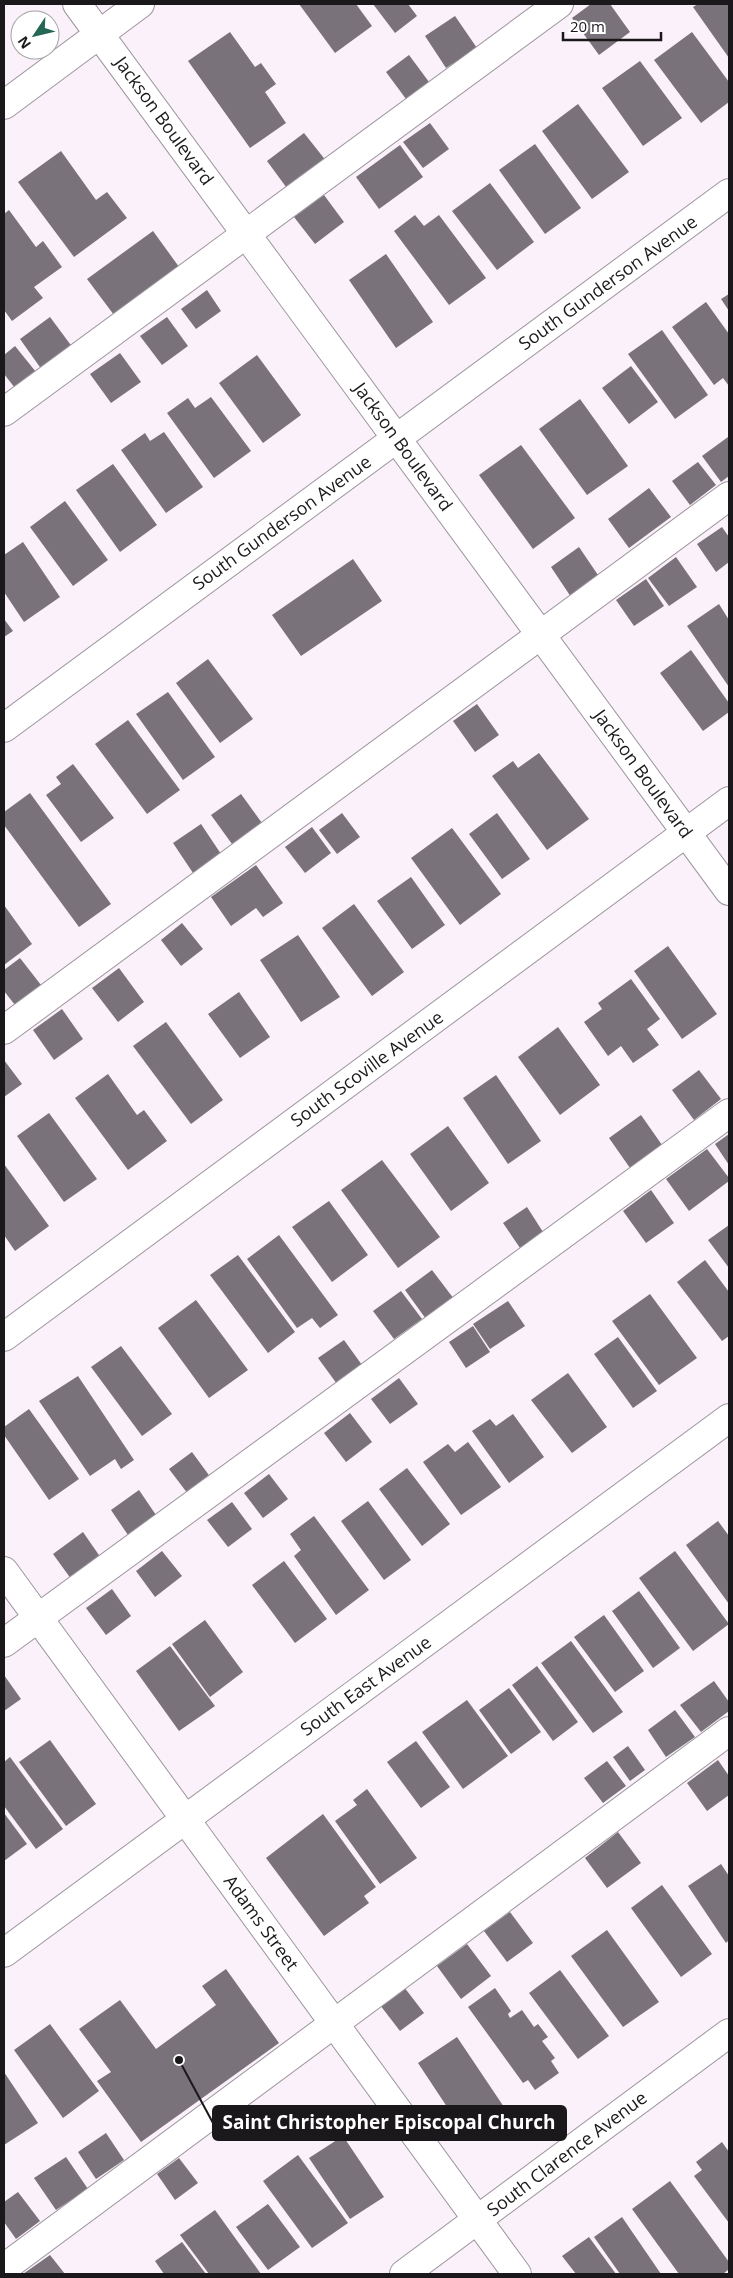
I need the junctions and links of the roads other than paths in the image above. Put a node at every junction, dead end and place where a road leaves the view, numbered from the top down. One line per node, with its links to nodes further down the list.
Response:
1 (78, 4): 4 (street, Jackson Boulevard)
2 (140, 4): 4 (street)
3 (558, 4): 7 (street)
4 (100, 34): 5 (street); 7 (street, Jackson Boulevard)
5 (4, 105)
6 (729, 193): 9 (street, South Gunderson Avenue)
7 (246, 233): 8 (street); 9 (street, Jackson Boulevard)
8 (4, 412)
9 (397, 438): 11 (street, Jackson Boulevard); 12 (street, South Gunderson Avenue)
10 (729, 496): 11 (street)
11 (541, 634): 14 (street, Jackson Boulevard); 16 (street)
12 (4, 728)
13 (729, 801): 14 (street, South Scoville Avenue)
14 (686, 832): 15 (street, Jackson Boulevard); 18 (street, South Scoville Avenue)
15 (729, 891)
16 (4, 1030)
17 (729, 1113): 21 (street)
18 (4, 1337)
19 (729, 1418): 24 (street, South East Avenue)
20 (4, 1572): 21 (street, Adams Street)
21 (38, 1618): 22 (street); 24 (street, Adams Street)
22 (4, 1643)
23 (729, 1731): 26 (street)
24 (185, 1820): 25 (street, South East Avenue); 26 (street, Adams Street)
25 (4, 1953)
26 (334, 2023): 28 (street, Adams Street); 29 (street)
27 (729, 2033): 28 (street, South Clarence Avenue)
28 (478, 2220): 30 (street, South Clarence Avenue); 31 (street, Adams Street)
29 (4, 2268)
30 (404, 2274)
31 (517, 2274)

